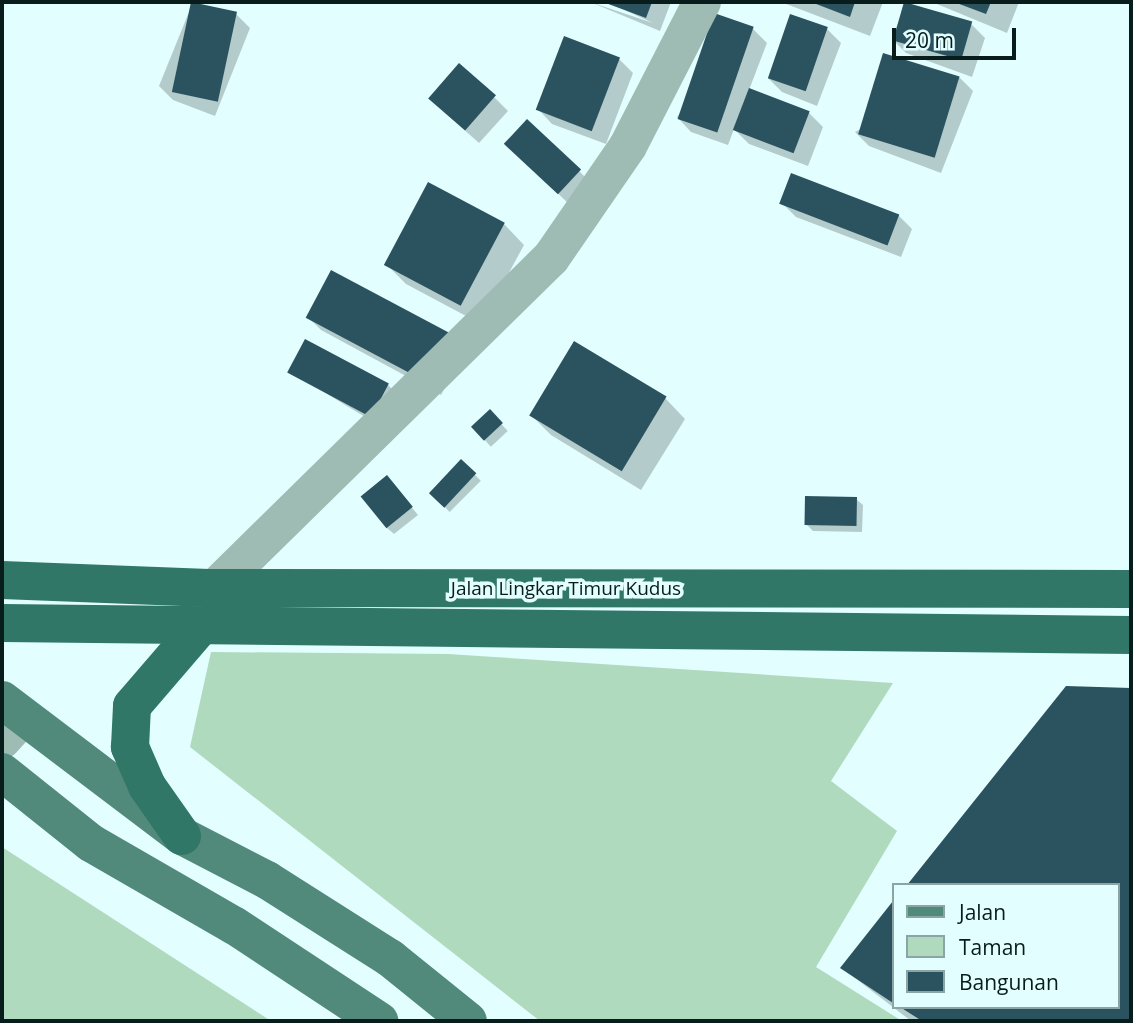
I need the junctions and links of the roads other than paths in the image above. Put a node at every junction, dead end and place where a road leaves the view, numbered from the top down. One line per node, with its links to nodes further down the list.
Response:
1 (702, 2): 3 (street)
2 (2, 580): 3 (highway, Jalan Lingkar Timur Kudus)
3 (215, 588): 4 (highway, Jalan Lingkar Timur Kudus); 6 (street)
4 (1131, 589)
5 (2, 623): 6 (highway, Jalan Lingkar Timur Kudus)
6 (200, 627): 7 (highway, Jalan Lingkar Timur Kudus); 10 (highway)
7 (1131, 635)
8 (8, 719): 10 (main road)
9 (2, 772): 11 (main road)
10 (182, 836): 12 (main road)
11 (379, 1021)
12 (468, 1021)

